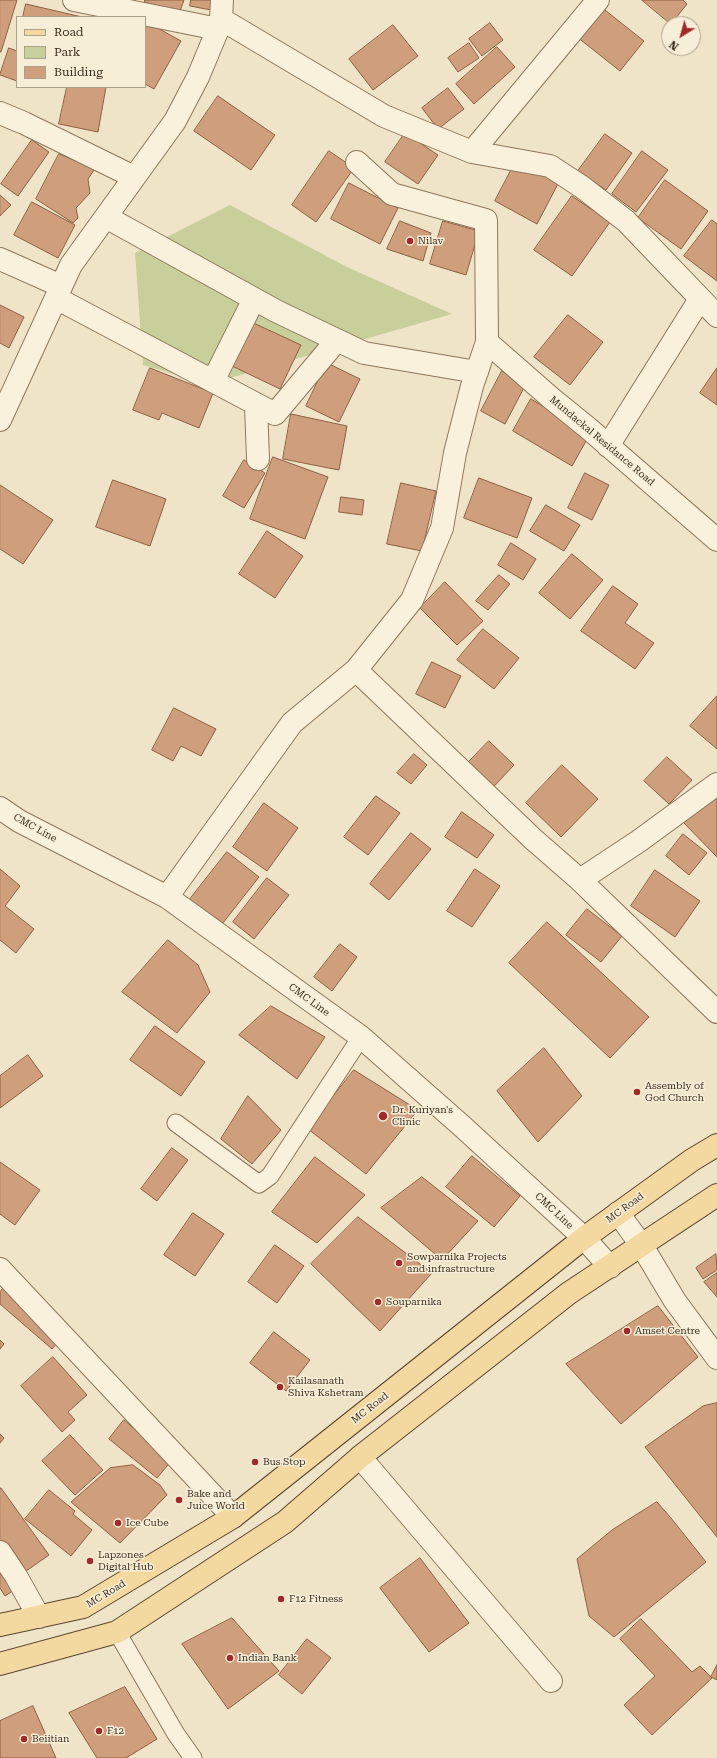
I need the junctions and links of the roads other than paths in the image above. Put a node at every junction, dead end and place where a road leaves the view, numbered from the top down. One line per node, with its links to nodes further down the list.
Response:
1 (74, 0): 3 (street)
2 (598, 0): 5 (street)
3 (220, 16): 5 (street); 7 (street)
4 (0, 113): 7 (street)
5 (472, 152): 12 (street)
6 (357, 162): 15 (street)
7 (134, 177): 8 (street)
8 (106, 217): 10 (street); 11 (street)
9 (0, 259): 10 (street)
10 (59, 292): 17 (street); 19 (street)
11 (254, 299): 14 (street); 17 (street)
12 (700, 299): 13 (street); 20 (street)
13 (717, 316)
14 (337, 340): 16 (street); 18 (street)
15 (487, 342): 16 (street); 20 (street, Mundackal Residance Road)
16 (477, 372): 23 (street)
17 (213, 381): 18 (street)
18 (256, 404): 21 (street)
19 (0, 420)
20 (608, 446): 22 (street, Mundackal Residance Road)
21 (258, 459)
22 (717, 540)
23 (356, 670): 26 (street); 27 (street)
24 (716, 785): 26 (street)
25 (0, 808): 27 (street, CMC Line)
26 (580, 880): 28 (street)
27 (167, 897): 29 (street, CMC Line)
28 (717, 1012)
29 (361, 1038): 30 (lane); 34 (street, CMC Line)
30 (176, 1123)
31 (717, 1145): 33 (main road, MC Road)
32 (717, 1195): 35 (main road)
33 (618, 1212): 34 (main road, MC Road); 35 (street)
34 (584, 1238): 36 (street, CMC Line); 40 (main road, MC Road)
35 (642, 1246): 36 (main road); 38 (street)
36 (610, 1267): 39 (main road)
37 (0, 1269): 40 (street)
38 (717, 1358)
39 (360, 1457): 44 (main road); 46 (street)
40 (233, 1517): 42 (main road, MC Road)
41 (0, 1552): 42 (street)
42 (39, 1617): 43 (main road, MC Road)
43 (0, 1625)
44 (117, 1632): 45 (main road); 47 (lane)
45 (0, 1664)
46 (551, 1681)
47 (193, 1758)

